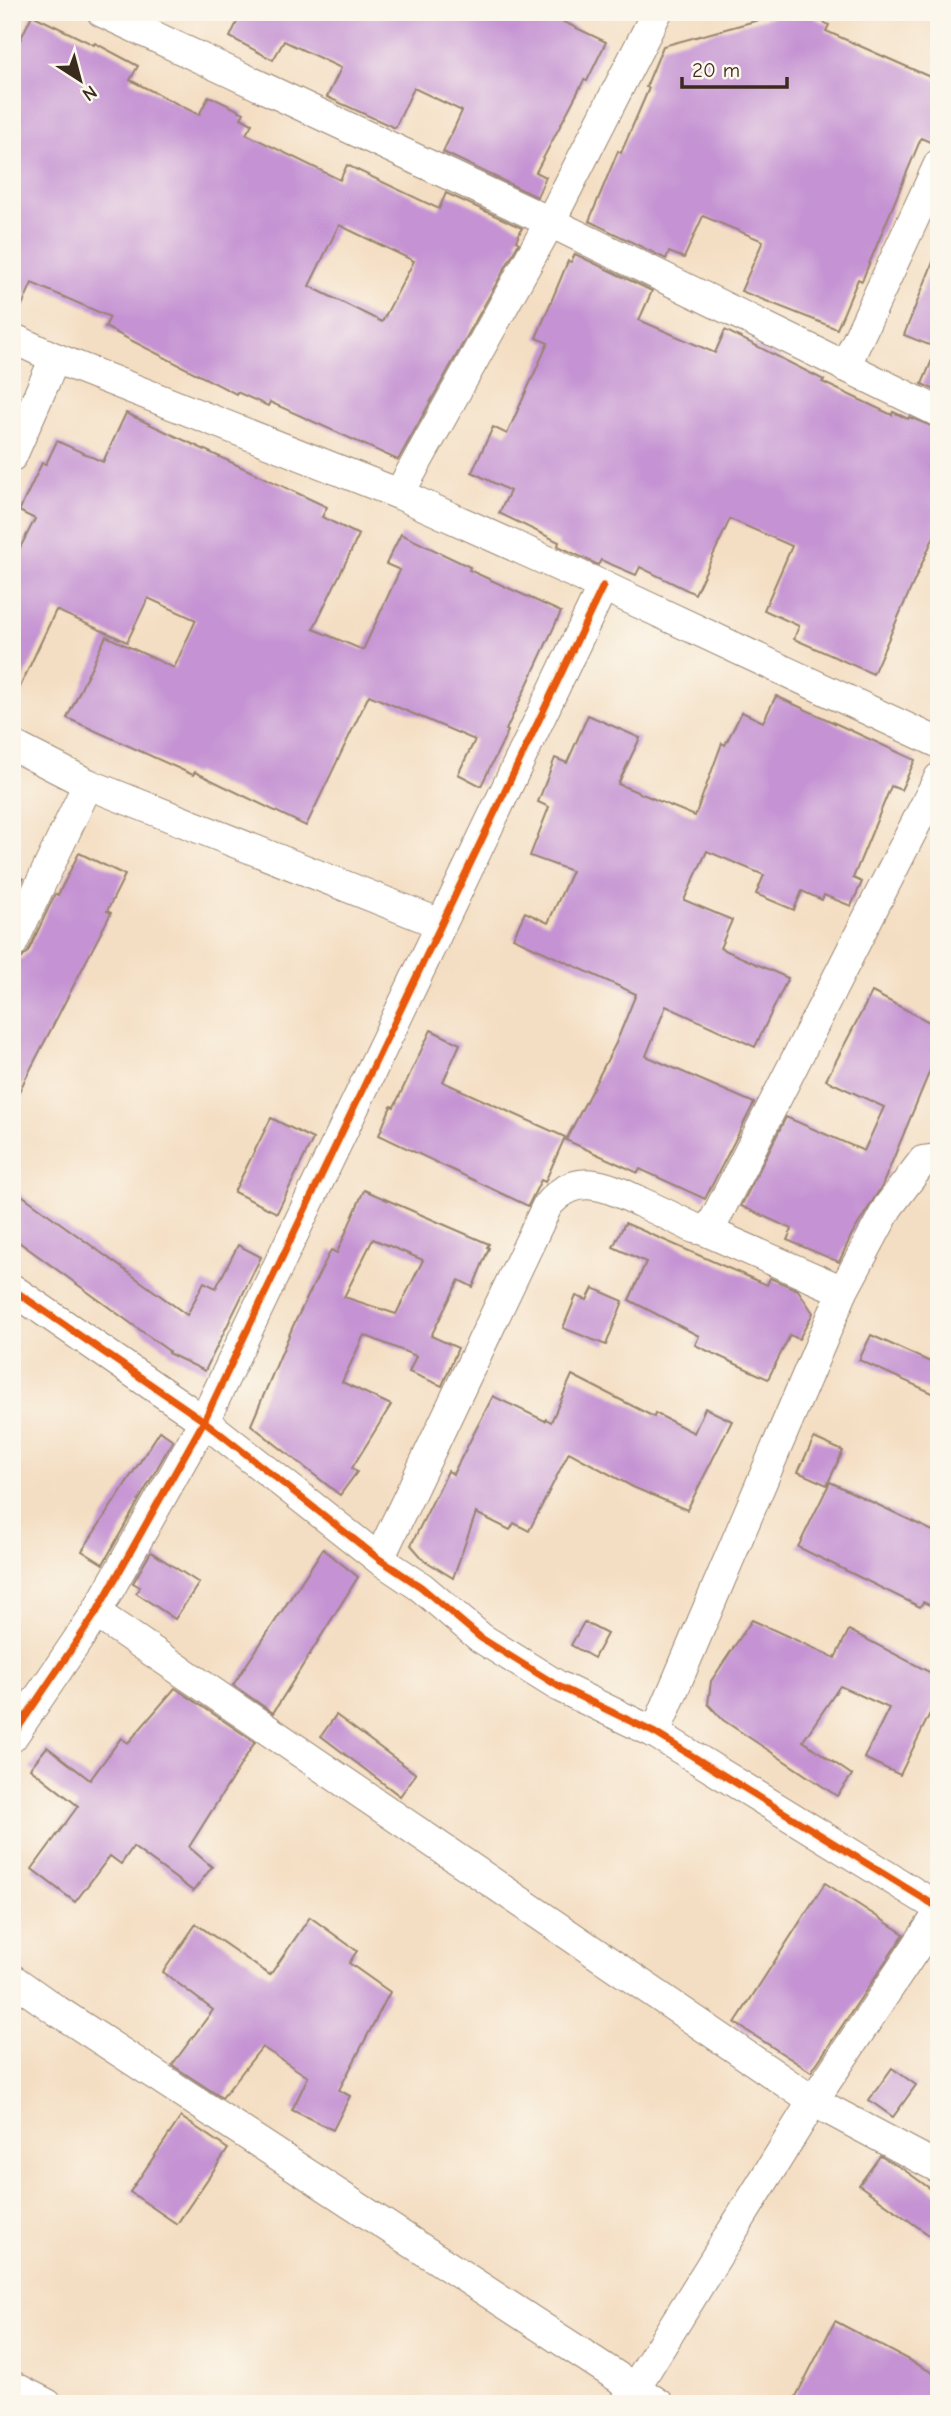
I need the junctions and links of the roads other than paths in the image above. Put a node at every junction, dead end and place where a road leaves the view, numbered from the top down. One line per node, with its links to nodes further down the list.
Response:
1 (102, 12): 4 (street)
2 (656, 12): 4 (street)
3 (939, 164): 7 (street)
4 (550, 222): 7 (street); 10 (street)
5 (12, 338): 6 (street)
6 (55, 358): 9 (street); 10 (street)
7 (845, 367): 8 (street)
8 (939, 412)
9 (12, 456)
10 (400, 494): 11 (street)
11 (603, 586): 12 (street); 16 (street)
12 (939, 743)
13 (12, 745): 15 (street)
14 (939, 778): 19 (street)
15 (88, 785): 16 (street); 17 (street)
16 (441, 923): 22 (street)
17 (12, 944)
18 (939, 1159): 21 (street)
19 (704, 1230): 21 (street); 23 (street)
20 (12, 1289): 22 (street)
21 (843, 1291): 25 (street)
22 (204, 1421): 23 (street); 24 (street)
23 (379, 1559): 25 (street)
24 (96, 1613): 26 (street); 29 (street)
25 (655, 1733): 27 (street)
26 (12, 1737)
27 (939, 1911): 29 (street)
28 (12, 1979): 32 (street)
29 (813, 2101): 30 (street); 32 (street)
30 (939, 2168)
31 (12, 2386): 33 (street)
32 (639, 2399)
33 (47, 2404)

